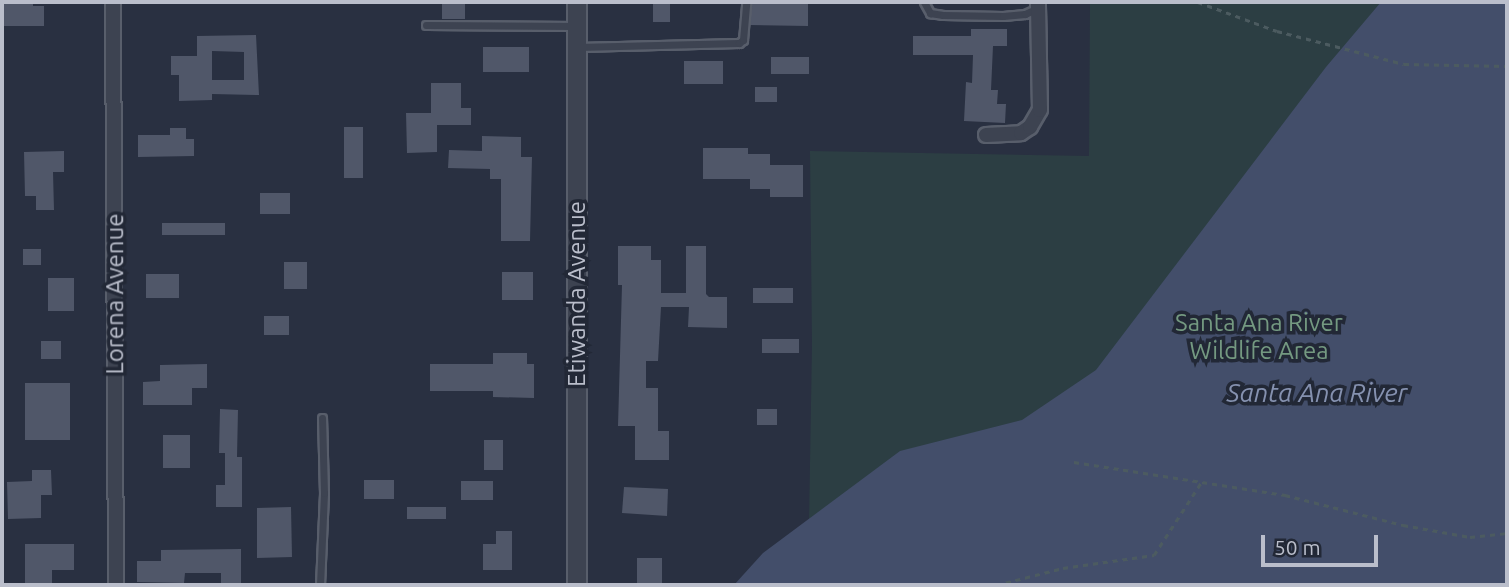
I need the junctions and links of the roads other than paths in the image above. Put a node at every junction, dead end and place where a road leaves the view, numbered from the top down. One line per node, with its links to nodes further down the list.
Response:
1 (113, 2): 11 (street, Lorena Avenue)
2 (577, 2): 7 (street, Etiwanda Avenue)
3 (746, 2): 8 (lane)
4 (924, 2): 5 (lane)
5 (1038, 5): 9 (street)
6 (426, 25): 7 (lane)
7 (577, 26): 8 (street, Etiwanda Avenue)
8 (577, 47): 13 (street, Etiwanda Avenue)
9 (986, 135)
10 (322, 418): 12 (lane)
11 (116, 585)
12 (320, 585)
13 (577, 585)

